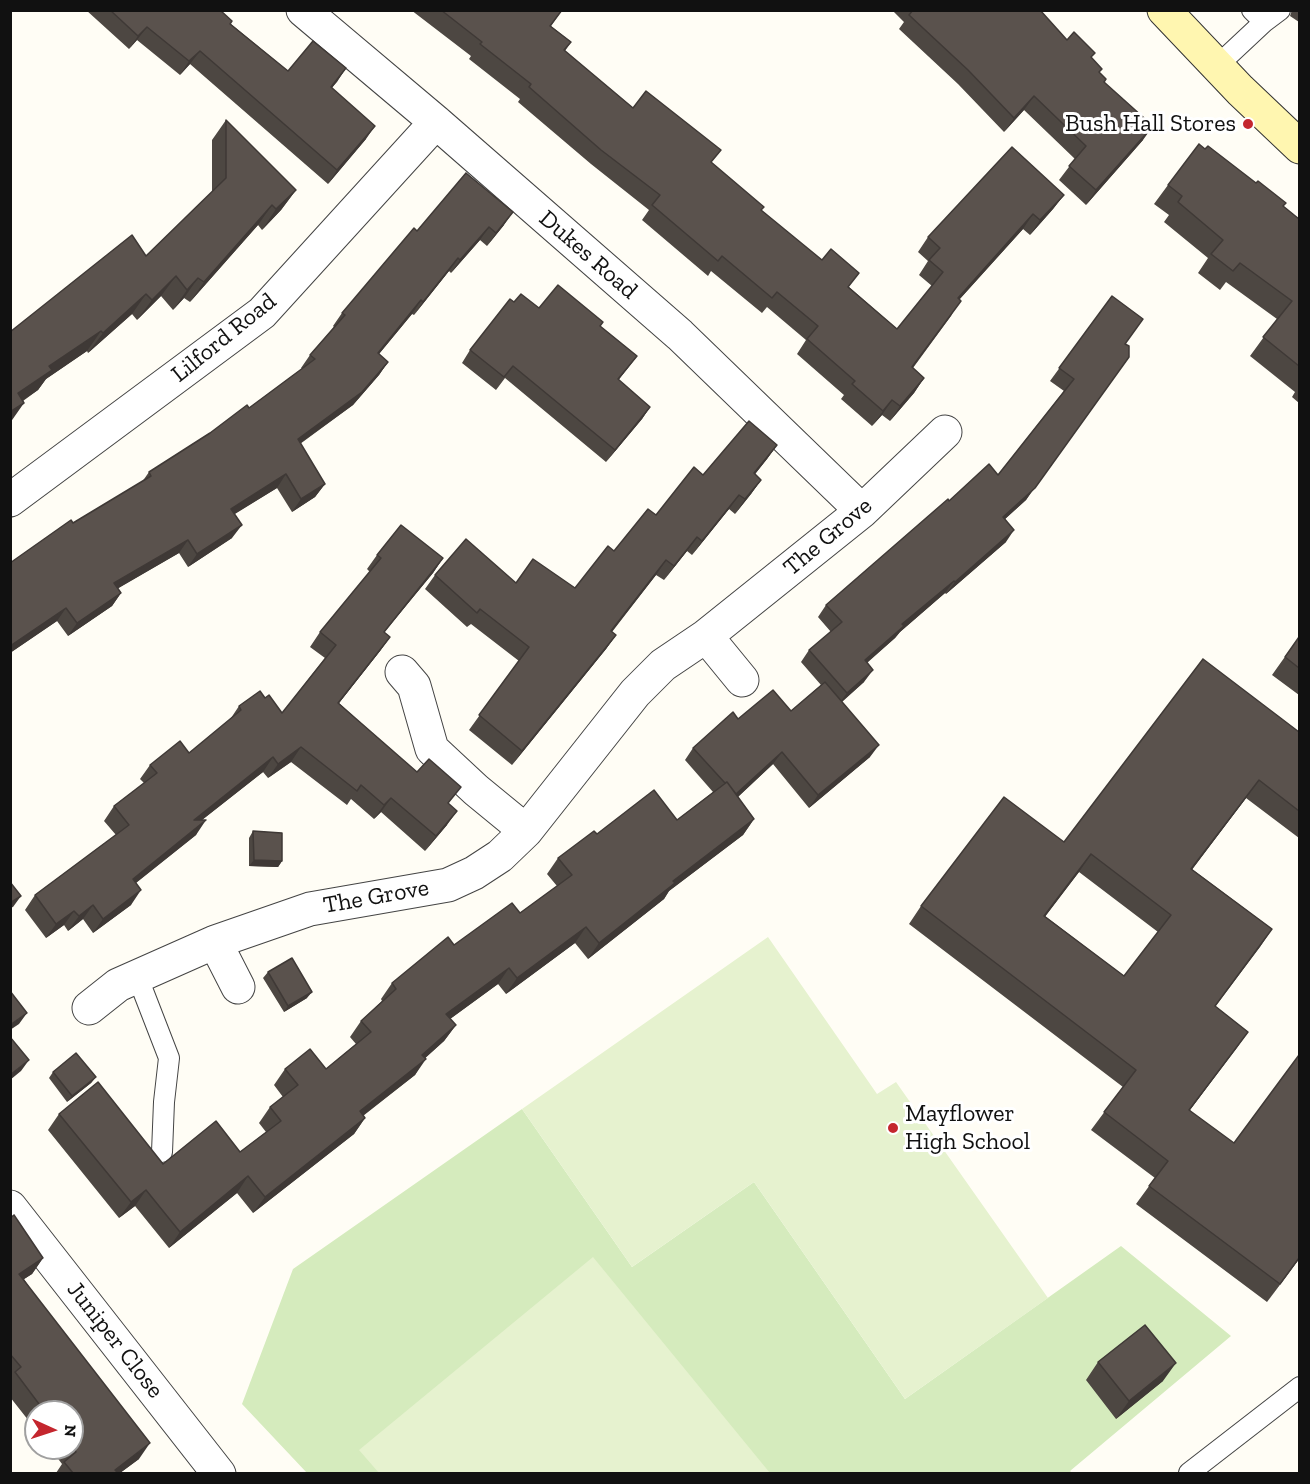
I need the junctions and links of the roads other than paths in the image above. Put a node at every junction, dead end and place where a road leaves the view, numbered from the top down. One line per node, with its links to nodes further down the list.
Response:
1 (303, 10): 5 (street, Dukes Road)
2 (1164, 10): 4 (main road)
3 (1265, 14): 4 (lane)
4 (1217, 66): 6 (main road)
5 (436, 122): 8 (street, Lilford Road); 9 (street, Dukes Road)
6 (1299, 147)
7 (945, 432): 9 (street, The Grove)
8 (10, 500)
9 (861, 511): 10 (street, The Grove)
10 (706, 636): 12 (street); 13 (street, The Grove)
11 (402, 672): 13 (street)
12 (742, 680)
13 (525, 831): 14 (street, The Grove)
14 (215, 942): 15 (street, The Grove); 16 (street)
15 (138, 978): 17 (street, The Grove); 18 (lane)
16 (238, 987)
17 (89, 1008)
18 (162, 1152)
19 (10, 1207): 21 (street, Juniper Close)
20 (1299, 1387): 22 (lane)
21 (219, 1473)
22 (1189, 1473)

